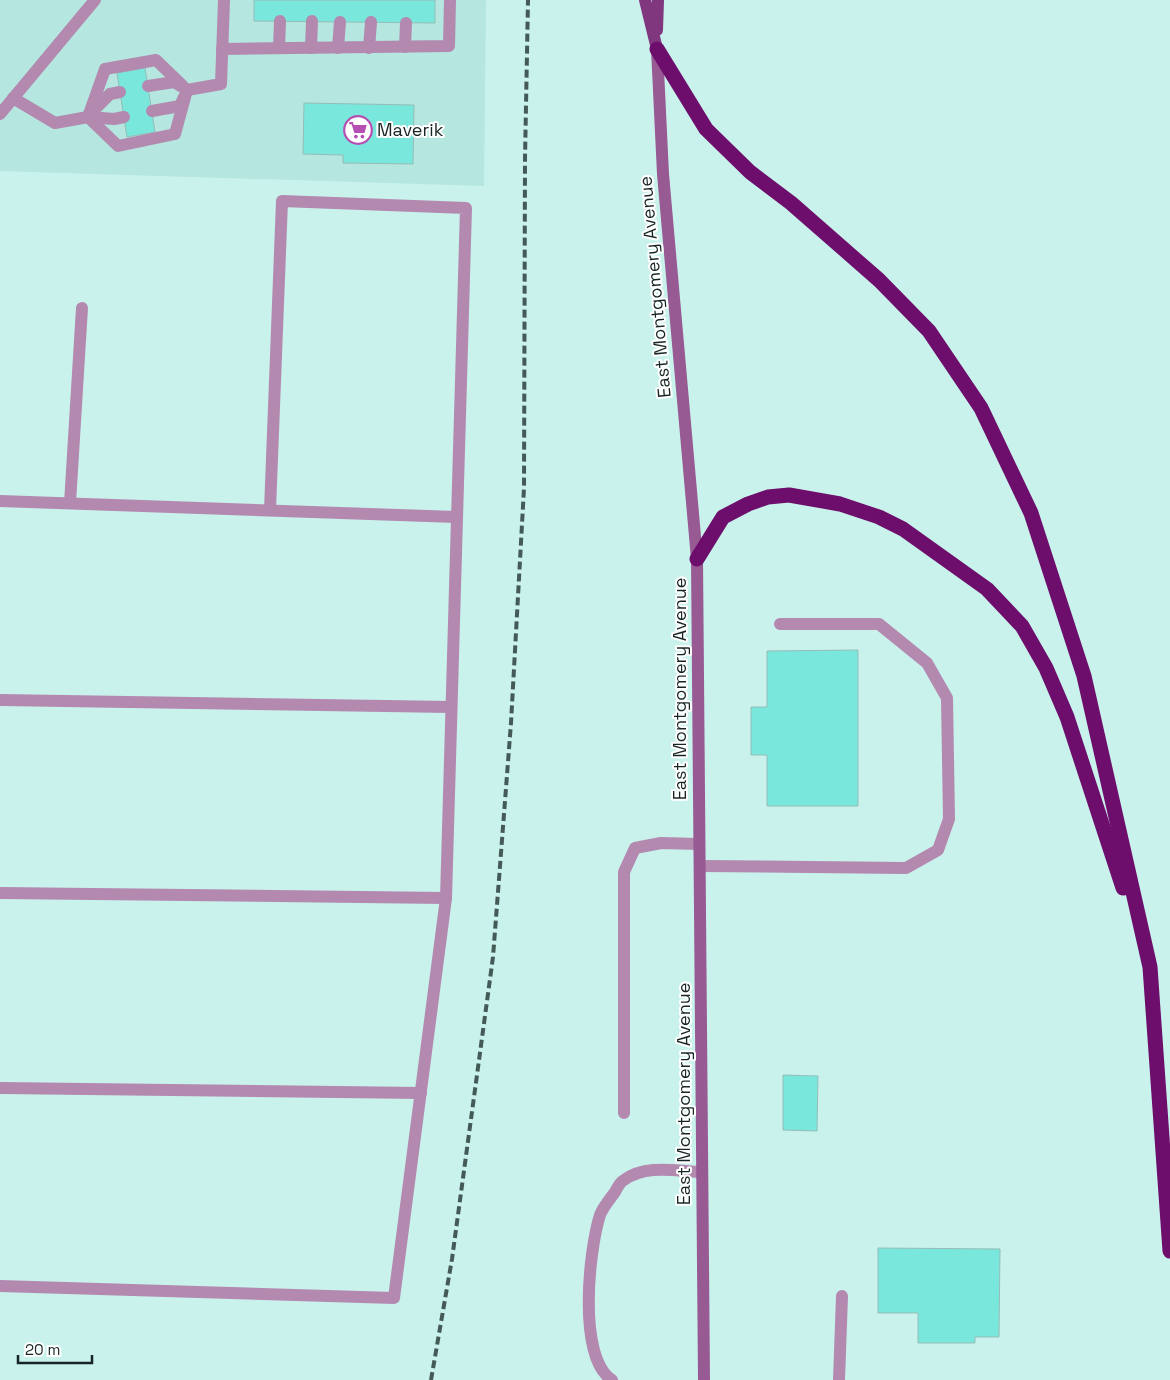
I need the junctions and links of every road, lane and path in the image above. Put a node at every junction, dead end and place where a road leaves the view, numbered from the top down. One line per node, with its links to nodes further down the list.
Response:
1 (96, 0): 21 (lane)
2 (224, 0): 16 (lane)
3 (450, 0): 11 (lane)
4 (645, 0): 17 (main road)
5 (658, 0): 17 (main road, East Montgomery Avenue)
6 (280, 21): 12 (lane)
7 (312, 21): 13 (lane)
8 (340, 22): 14 (lane)
9 (371, 22): 15 (lane)
10 (406, 23): 11 (lane)
11 (405, 47): 15 (lane)
12 (279, 48): 13 (lane); 16 (lane)
13 (311, 48): 14 (lane)
14 (338, 48): 15 (lane)
15 (369, 48)
16 (222, 49): 19 (lane)
17 (657, 49): 31 (street, East Montgomery Avenue); 39 (highway)
18 (148, 86): 19 (lane)
19 (187, 90): 22 (lane); 25 (lane); 25 (lane)
20 (120, 92): 25 (lane)
21 (14, 98): 23 (lane); 25 (lane)
22 (152, 112)
23 (0, 114)
24 (124, 116): 25 (lane)
25 (88, 117)
26 (82, 308): 28 (lane)
27 (0, 501): 28 (lane)
28 (70, 503): 29 (lane)
29 (270, 510): 30 (lane); 30 (lane)
30 (456, 517): 34 (lane)
31 (697, 559): 35 (street, East Montgomery Avenue); 39 (highway)
32 (780, 624): 36 (lane)
33 (0, 700): 34 (lane)
34 (451, 707): 38 (lane)
35 (699, 844): 36 (street, East Montgomery Avenue); 42 (lane)
36 (700, 866): 43 (street, East Montgomery Avenue)
37 (0, 893): 38 (lane)
38 (446, 898): 41 (lane)
39 (1150, 967): 44 (highway)
40 (0, 1088): 41 (lane)
41 (421, 1093): 45 (lane)
42 (624, 1113)
43 (702, 1172): 47 (lane); 48 (street, East Montgomery Avenue)
44 (1170, 1251)
45 (0, 1286)
46 (842, 1296): 49 (lane)
47 (612, 1380)
48 (704, 1380)
49 (839, 1380)

